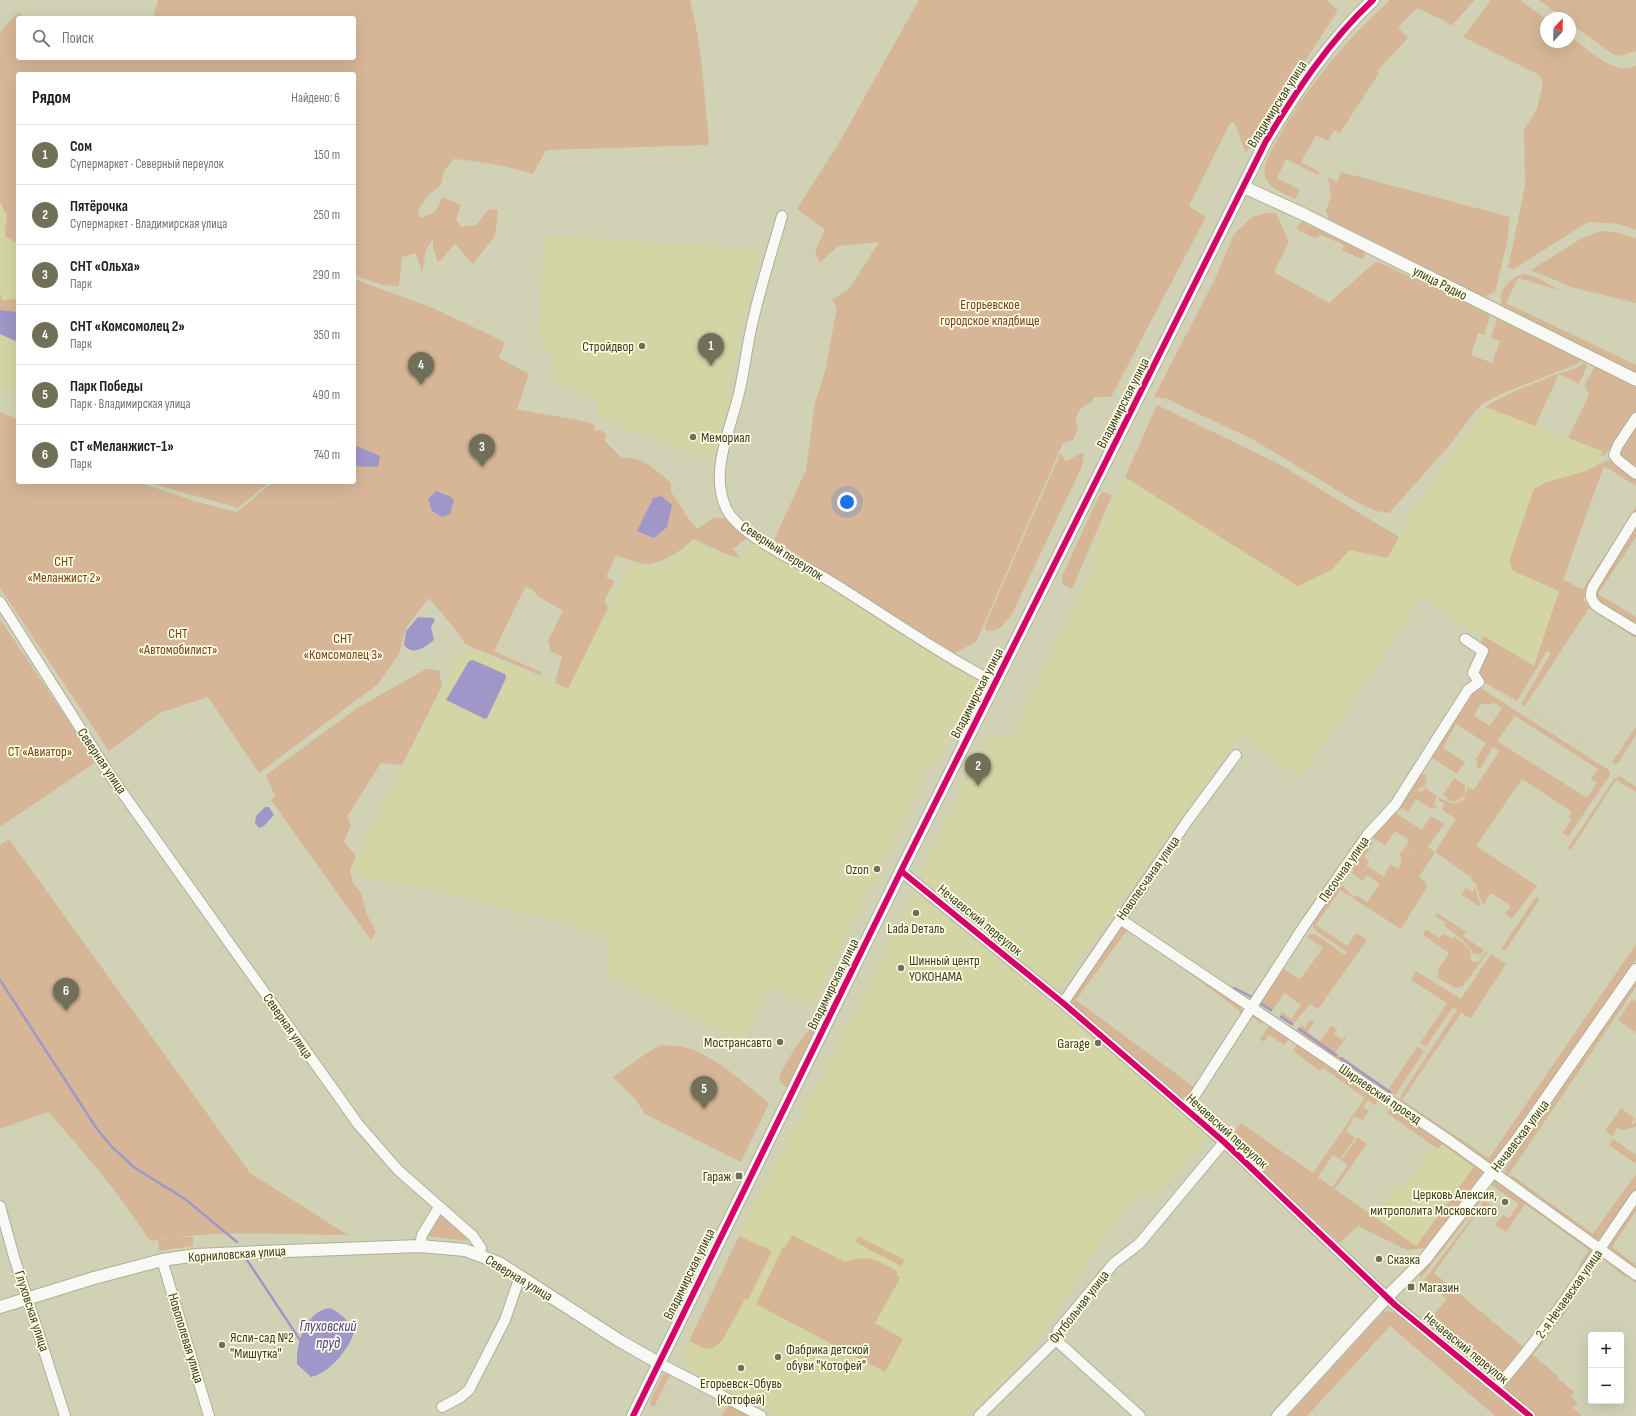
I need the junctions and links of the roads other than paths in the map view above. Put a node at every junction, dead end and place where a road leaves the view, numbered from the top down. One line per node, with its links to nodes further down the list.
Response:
1 (1373, 0): 2 (street, Владимирская улица)
2 (1244, 187): 4 (street, улица Радио); 11 (street, Владимирская улица)
3 (782, 216): 11 (street, Северный переулок)
4 (1636, 380)
5 (1636, 418): 6 (street)
6 (1636, 474)
7 (1636, 518): 9 (street)
8 (0, 602): 23 (street, Северная улица)
9 (1636, 630)
10 (1465, 639): 17 (street, Песочная улица)
11 (996, 683): 13 (street, Владимирская улица)
12 (1236, 755): 14 (street, Новопесчаная улица)
13 (901, 871): 16 (street, Нечаевский переулок); 34 (street, Владимирская улица)
14 (1120, 919): 16 (street, Новопесчаная улица); 17 (street, Ширяевский проезд)
15 (1636, 970): 20 (street, Нечаевская улица)
16 (1063, 1003): 18 (street, Нечаевский переулок)
17 (1253, 1008): 18 (street, Песочная улица); 20 (street, Ширяевский проезд)
18 (1186, 1109): 19 (street, Нечаевский переулок)
19 (1224, 1142): 31 (street, Нечаевский переулок); 33 (street, Футбольная улица)
20 (1493, 1172): 25 (street, Ширяевский проезд); 31 (street, Нечаевская улица)
21 (1636, 1196): 25 (street, 2-я Нечаевская улица)
22 (0, 1206): 30 (street, Глуховская улица)
23 (439, 1207): 24 (street); 26 (street, Северная улица)
24 (420, 1246): 26 (street, Корниловская улица); 27 (street, Корниловская улица)
25 (1600, 1249): 28 (street, Ширяевский проезд); 35 (street, 2-я Нечаевская улица)
26 (480, 1255): 29 (street, Северная улица)
27 (162, 1260): 30 (street, Корниловская улица); 38 (street, Новополевая улица)
28 (1636, 1275)
29 (520, 1276): 34 (street, Северная улица); 36 (street)
30 (28, 1298): 32 (street, Корниловская улица); 37 (street, Глуховская улица)
31 (1386, 1298): 35 (street, Нечаевский переулок); 43 (street, Нечаевская улица)
32 (0, 1307)
33 (1056, 1340): 41 (street, Футбольная улица); 42 (street)
34 (659, 1363): 39 (street, Владимирская улица); 40 (street)
35 (1496, 1388): 44 (street, Нечаевский переулок)
36 (442, 1407)
37 (65, 1416)
38 (209, 1416)
39 (633, 1416)
40 (761, 1416)
41 (979, 1416)
42 (1140, 1416)
43 (1278, 1416)
44 (1530, 1416)

